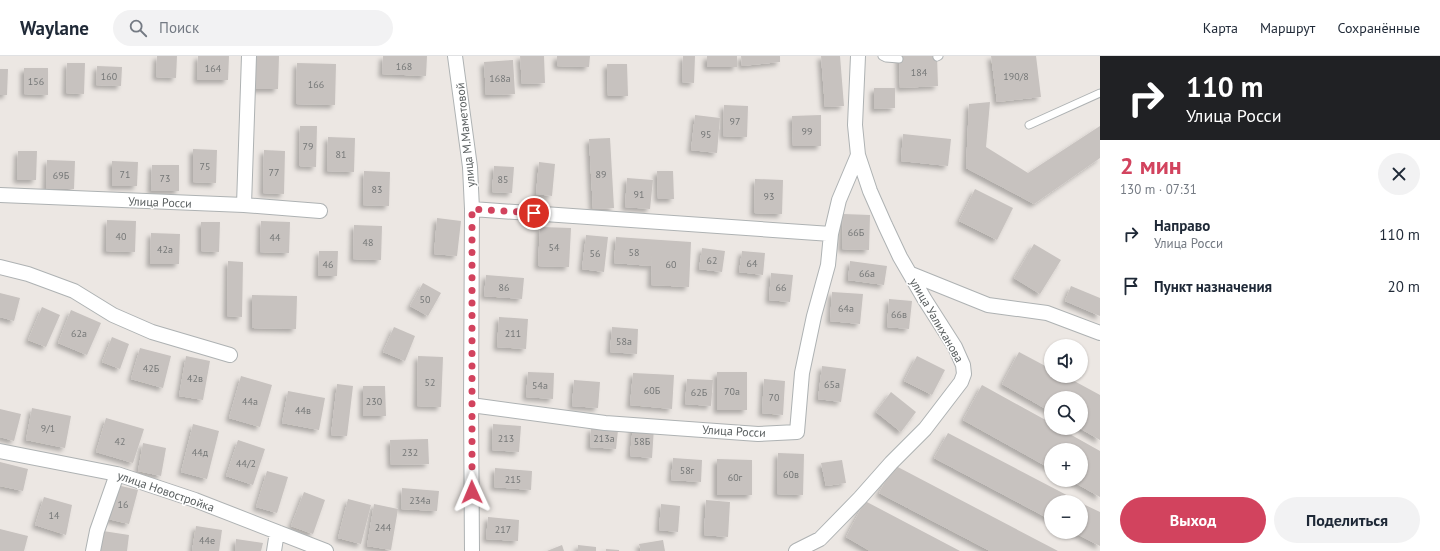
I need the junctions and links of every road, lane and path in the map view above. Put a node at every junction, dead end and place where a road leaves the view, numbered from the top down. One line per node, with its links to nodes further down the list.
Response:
1 (249, 56): 10 (street)
2 (455, 56): 11 (street, улица М.Маметовой)
3 (858, 56): 8 (street, улица Уалиханова)
4 (882, 56): 5 (lane)
5 (899, 59)
6 (1100, 93): 7 (lane)
7 (1029, 124)
8 (858, 156): 13 (street, Улица Росси); 15 (street, улица Уалиханова)
9 (0, 195): 10 (street, Улица Росси)
10 (244, 205): 12 (street, Улица Росси)
11 (472, 209): 13 (street); 18 (street, улица М.Маметовой)
12 (320, 211)
13 (831, 234): 18 (street, Улица Росси)
14 (0, 267): 17 (street)
15 (911, 274): 16 (street); 26 (street, улица Уалиханова)
16 (1100, 334)
17 (230, 355)
18 (471, 405): 25 (street, улица М.Маметовой)
19 (0, 451): 20 (street, улица Новостройка)
20 (117, 474): 21 (street, улица Новостройка); 22 (street)
21 (277, 532): 23 (street); 24 (street, улица Новостройка)
22 (93, 551)
23 (274, 551)
24 (326, 551)
25 (472, 551)
26 (796, 551)

